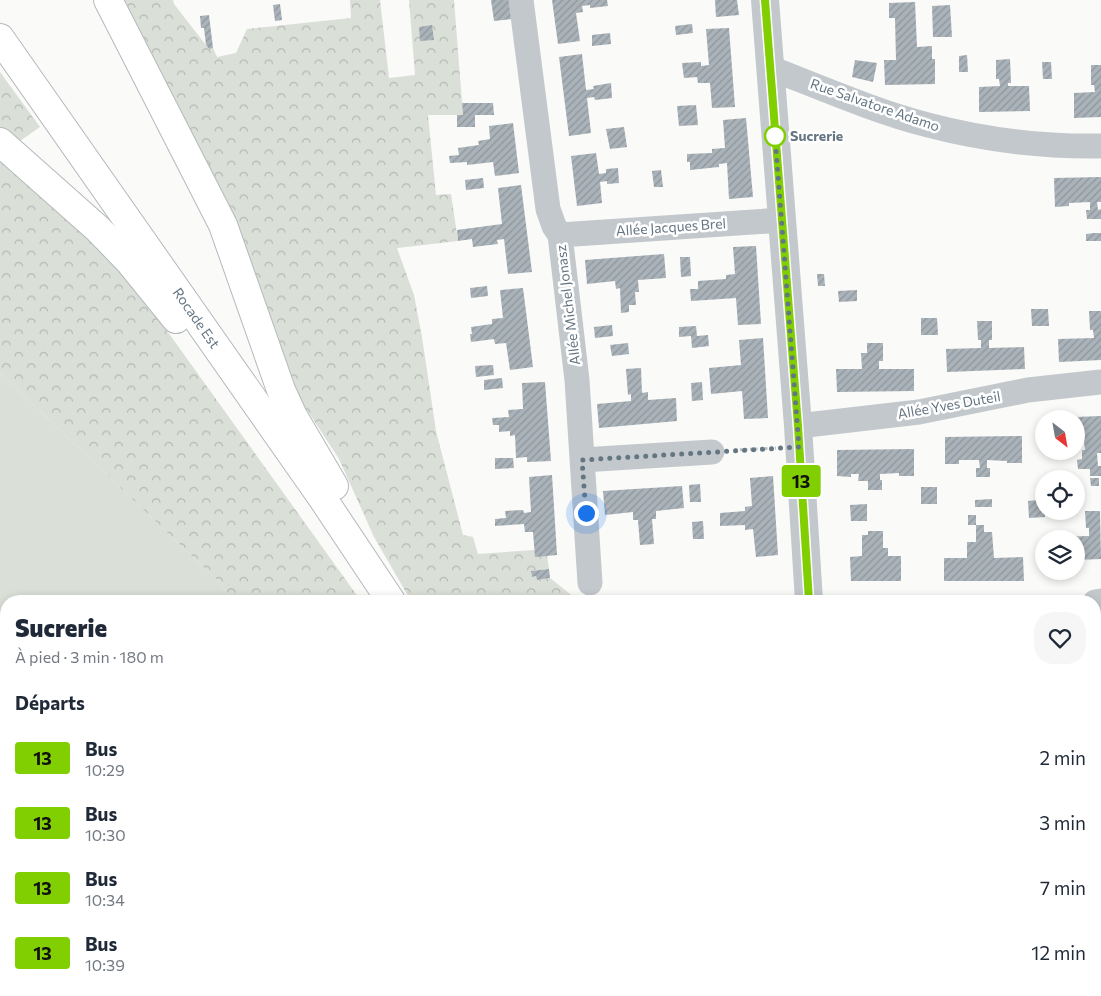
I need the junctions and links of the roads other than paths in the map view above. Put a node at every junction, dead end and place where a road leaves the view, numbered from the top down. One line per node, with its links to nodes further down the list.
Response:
1 (108, 0): 16 (highway)
2 (521, 0): 9 (street, Allée Michel Jonasz)
3 (765, 0): 5 (street)
4 (0, 38): 11 (highway, Rocade Est)
5 (770, 68): 7 (street, Rue Salvatore Adamo); 8 (street)
6 (0, 142): 11 (highway)
7 (1101, 146)
8 (782, 220): 9 (street, Allée Jacques Brel); 12 (street)
9 (560, 234): 14 (street, Allée Michel Jonasz)
10 (1101, 382): 12 (street, Allée Yves Duteil)
11 (260, 410): 16 (highway, Rocade Est)
12 (798, 436): 17 (street)
13 (712, 452): 14 (street)
14 (582, 460): 15 (street, Allée Michel Jonasz)
15 (590, 584)
16 (387, 594)
17 (809, 595)

